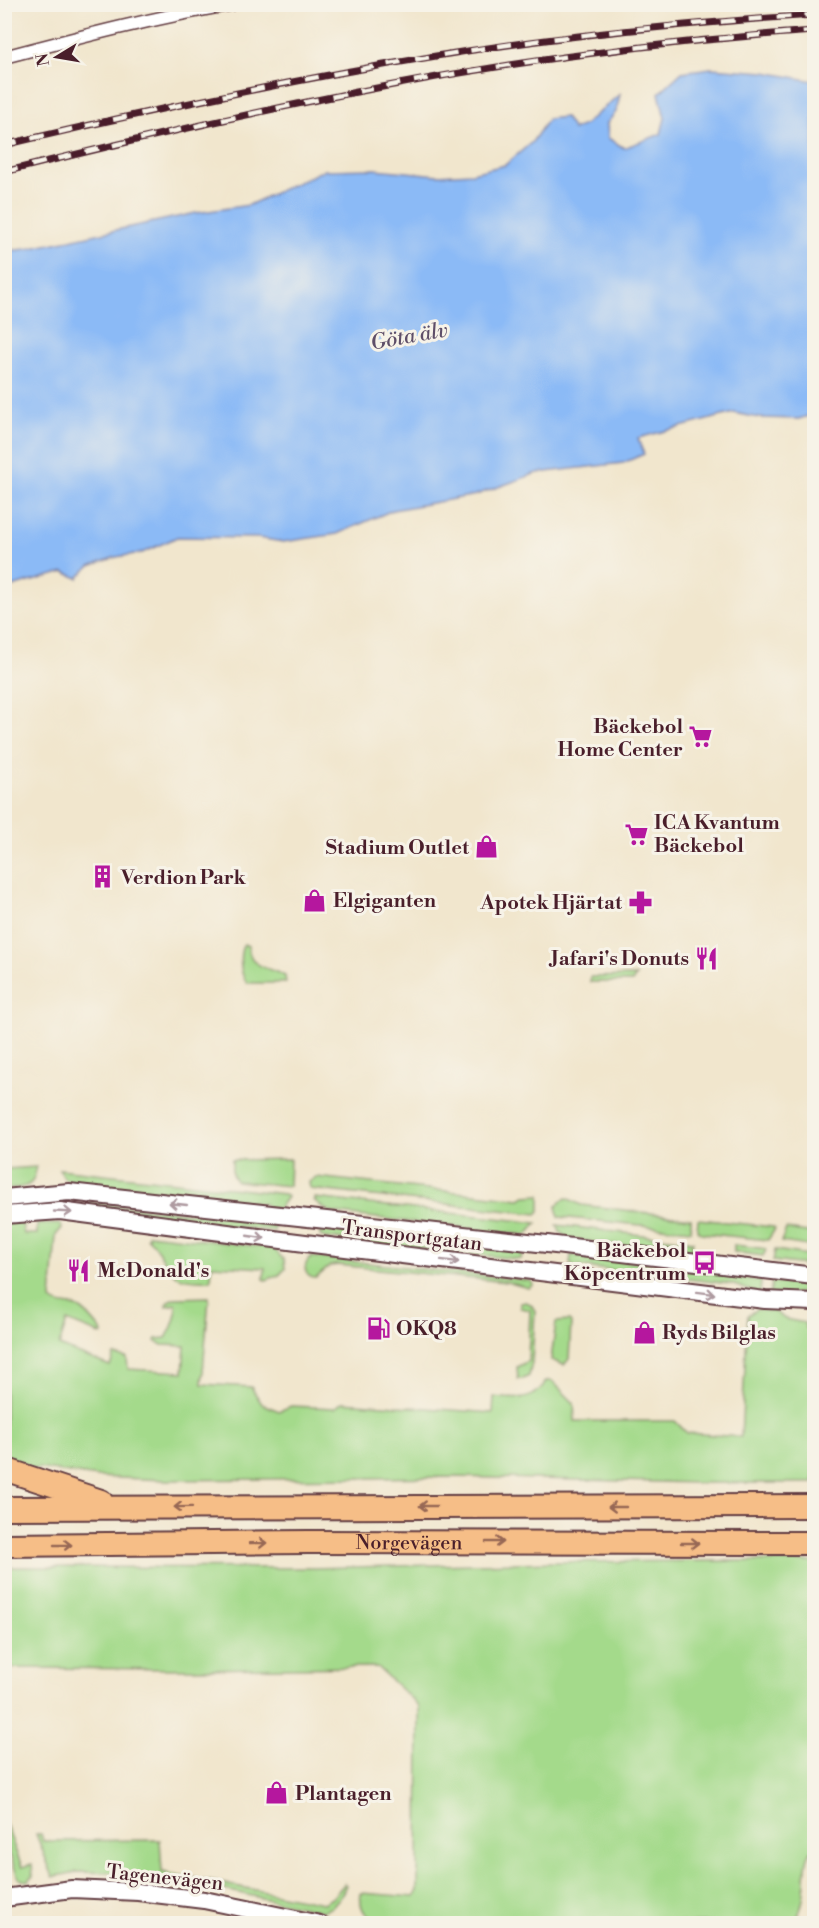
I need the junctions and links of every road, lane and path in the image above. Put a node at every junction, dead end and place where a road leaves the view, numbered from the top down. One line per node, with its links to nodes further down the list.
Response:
1 (233, 4): 2 (street)
2 (4, 57)
3 (4, 1198): 5 (street, Transportgatan, one-way to 3)
4 (4, 1215): 6 (street, Transportgatan, one-way to 6)
5 (814, 1276)
6 (814, 1302)
7 (4, 1469): 10 (highway)
8 (814, 1506): 10 (highway, Norgevägen, one-way to 10)
9 (4, 1508): 10 (highway, Norgevägen)
10 (122, 1508)
11 (814, 1543): 12 (highway, Norgevägen, one-way to 11)
12 (4, 1545)
13 (4, 1898): 14 (street, Tagenevägen)
14 (321, 1923)

